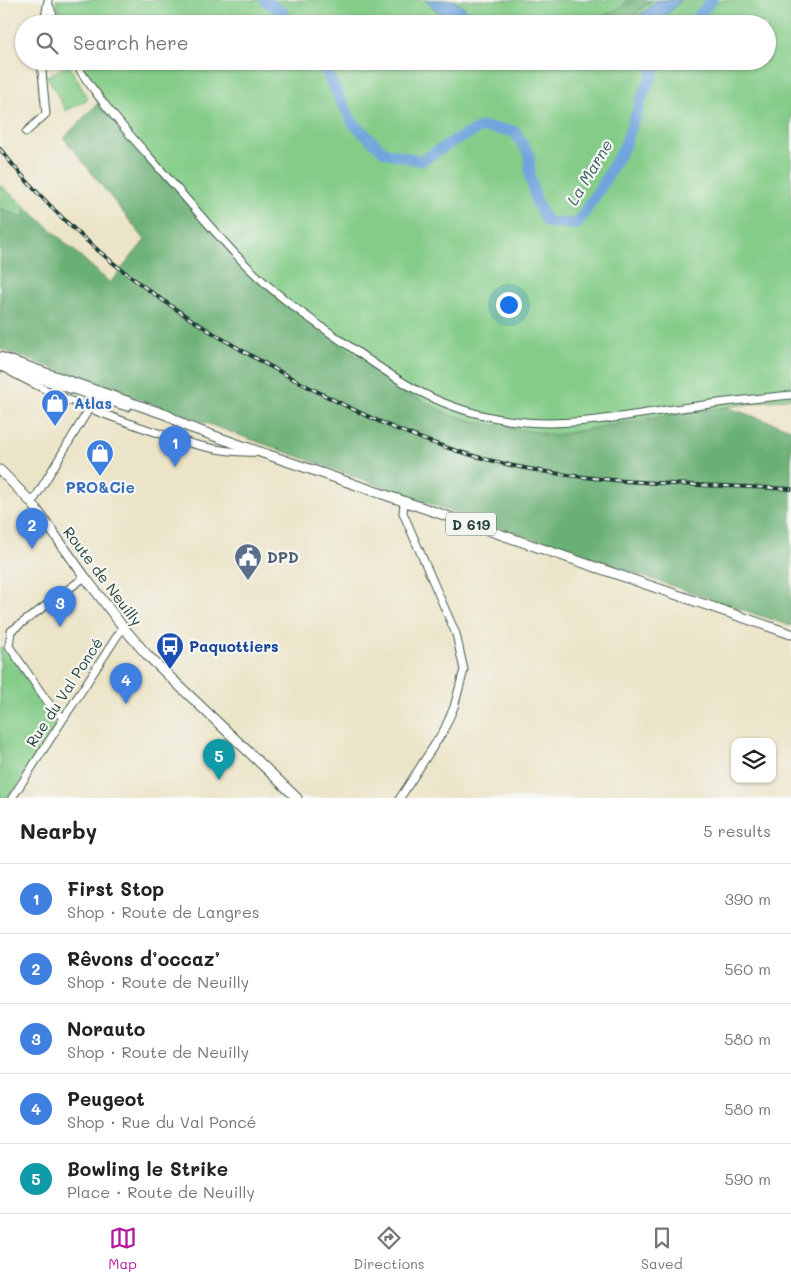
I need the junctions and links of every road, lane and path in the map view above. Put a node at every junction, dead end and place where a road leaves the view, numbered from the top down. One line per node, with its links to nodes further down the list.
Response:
1 (48, 1): 2 (street); 3 (street)
2 (46, 15)
3 (53, 15)
4 (42, 70): 6 (street)
5 (80, 70): 9 (street)
6 (26, 132)
7 (0, 358): 11 (main road, D 619)
8 (0, 366): 10 (street); 11 (main road, D 619)
9 (791, 395)
10 (89, 409): 12 (street); 15 (street)
11 (186, 426): 12 (main road, D 619)
12 (260, 452): 14 (main road, D 619)
13 (0, 470): 15 (main road, Route de Neuilly)
14 (404, 502): 18 (main road, D 619); 22 (street)
15 (32, 503): 16 (main road, Route de Neuilly)
16 (85, 578): 17 (main road, Route de Neuilly); 19 (street)
17 (123, 627): 19 (street, Rue du Val Poncé); 21 (main road, Route de Neuilly)
18 (791, 634)
19 (63, 718): 20 (street, Rue du Val Poncé)
20 (12, 798)
21 (297, 798)
22 (400, 798)

